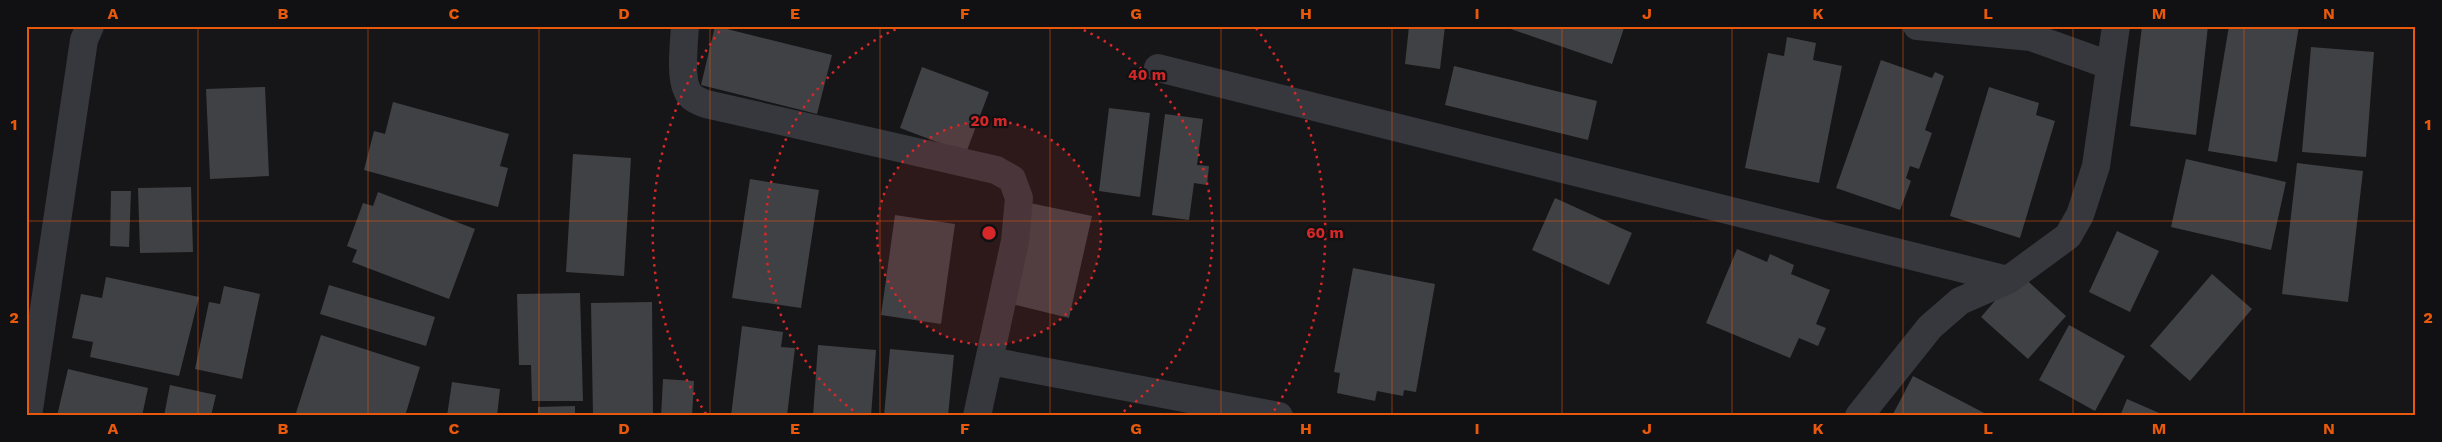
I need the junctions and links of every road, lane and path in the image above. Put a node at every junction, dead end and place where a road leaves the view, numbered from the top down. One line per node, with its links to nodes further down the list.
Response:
1 (90, 26): 9 (street)
2 (684, 26): 8 (street)
3 (1917, 26): 5 (street)
4 (2116, 26): 5 (street)
5 (2109, 65): 7 (street)
6 (1158, 68): 7 (street)
7 (2008, 280): 12 (street)
8 (990, 361): 10 (street); 11 (street)
9 (28, 416)
10 (976, 416)
11 (1279, 416)
12 (1859, 416)

